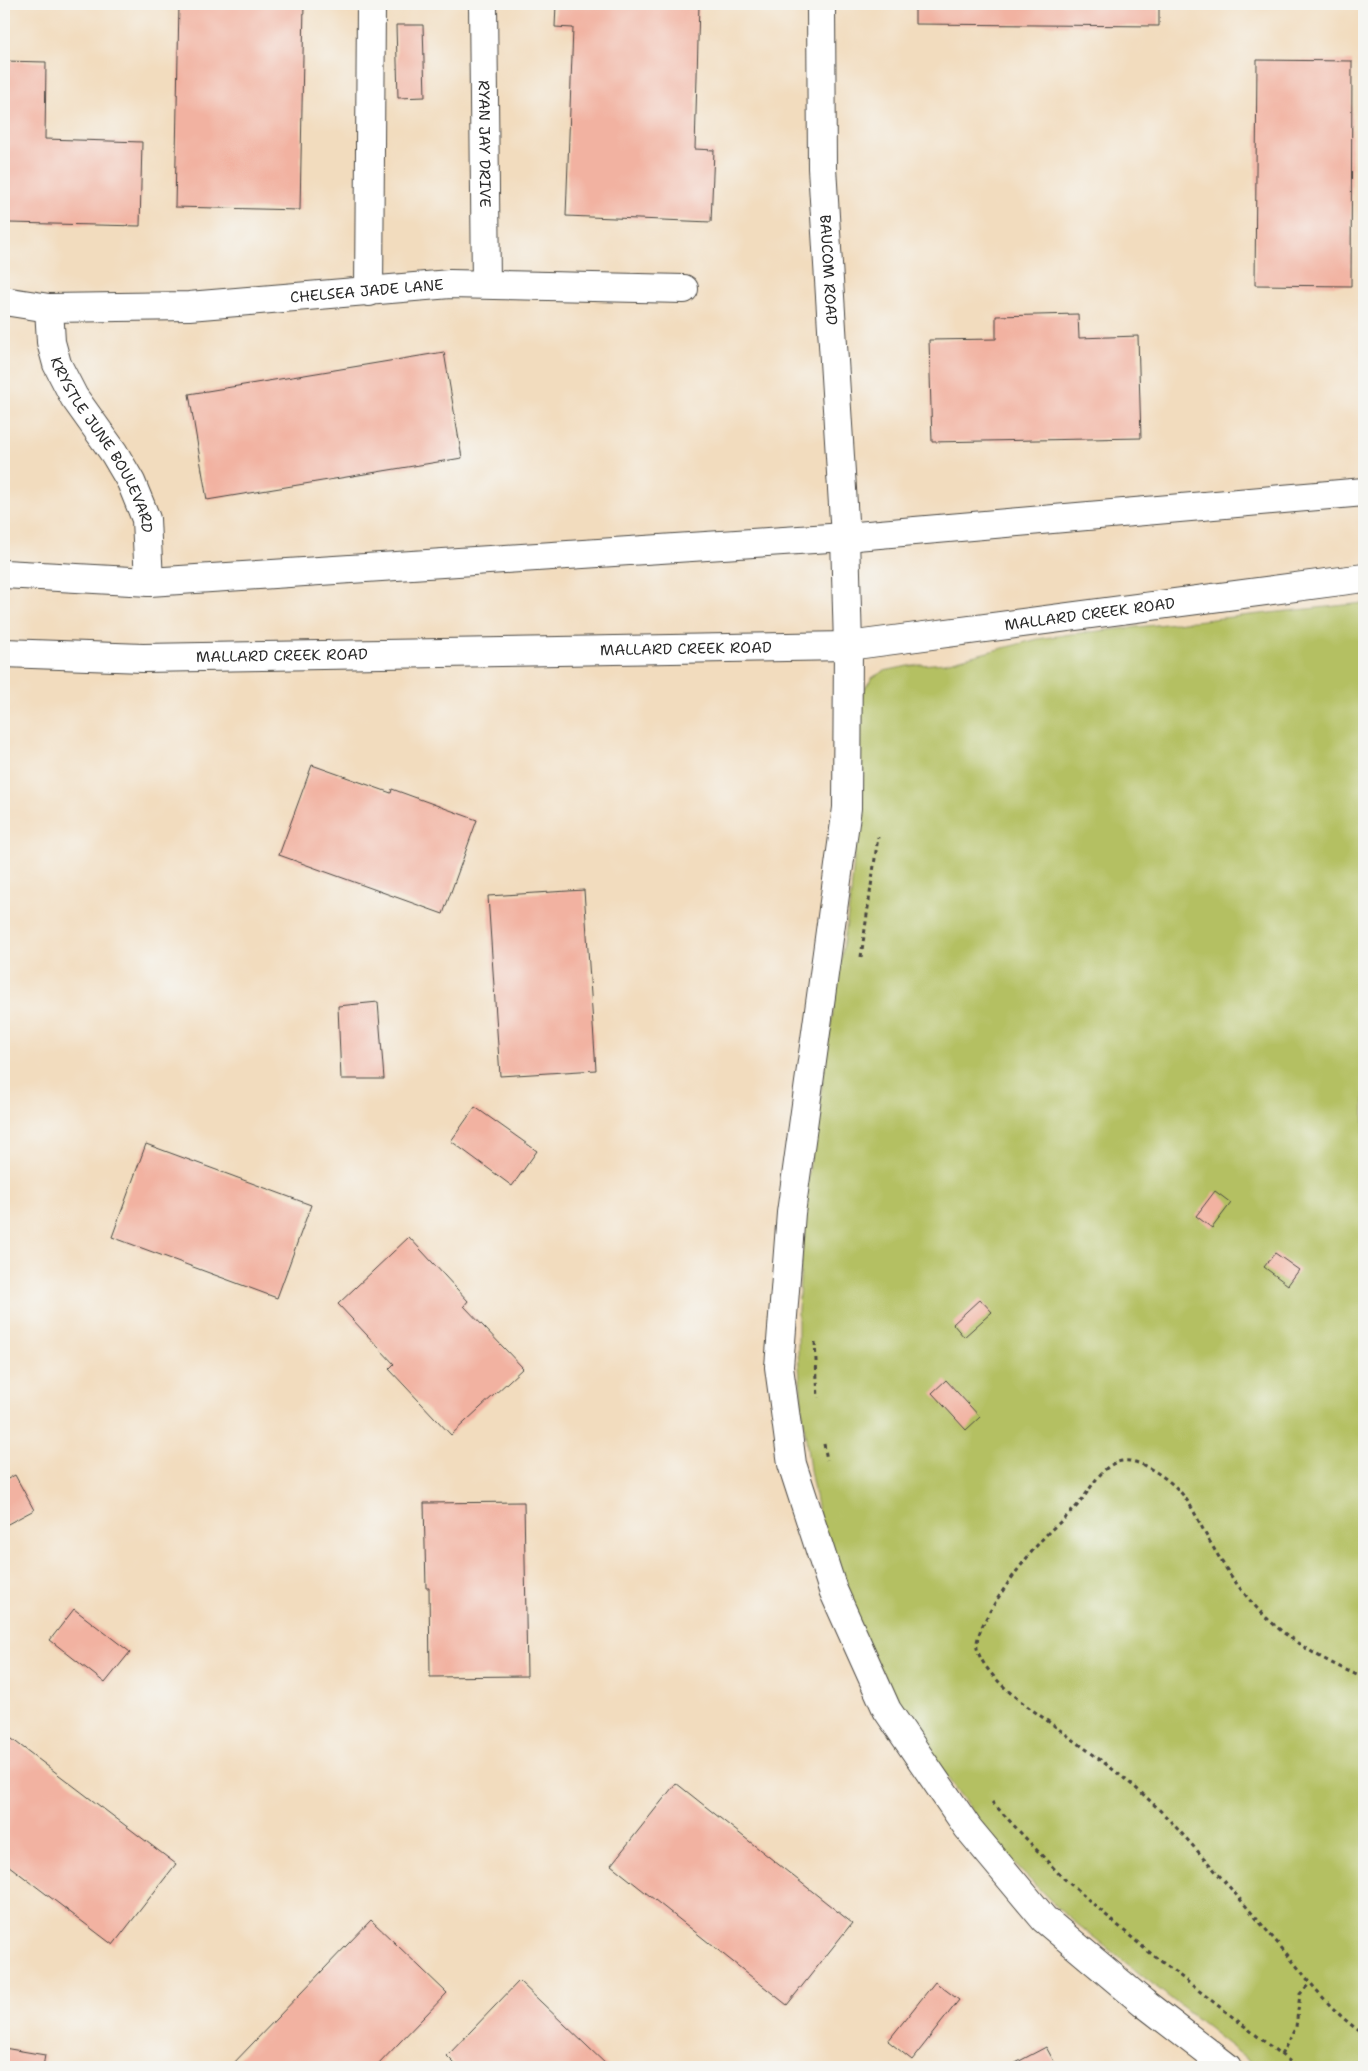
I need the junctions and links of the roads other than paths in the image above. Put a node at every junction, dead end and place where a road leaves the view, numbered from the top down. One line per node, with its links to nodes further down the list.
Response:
1 (371, 4): 6 (street)
2 (483, 4): 4 (street, RYAN JAY DRIVE)
3 (821, 4): 10 (street, BAUCOM ROAD)
4 (486, 284): 5 (street, CHELSEA JADE LANE); 6 (street, CHELSEA JADE LANE)
5 (684, 288)
6 (369, 292): 8 (street, CHELSEA JADE LANE)
7 (4, 301): 8 (street, CHELSEA JADE LANE)
8 (50, 308): 13 (street, KRYSTLE JUNE BOULEVARD)
9 (1364, 492): 10 (street)
10 (845, 537): 13 (street); 14 (street, BAUCOM ROAD)
11 (4, 574): 13 (street)
12 (1364, 578): 14 (street, MALLARD CREEK ROAD)
13 (149, 582)
14 (848, 646): 15 (street, MALLARD CREEK ROAD); 16 (street, BAUCOM ROAD)
15 (4, 654)
16 (1227, 2067)

